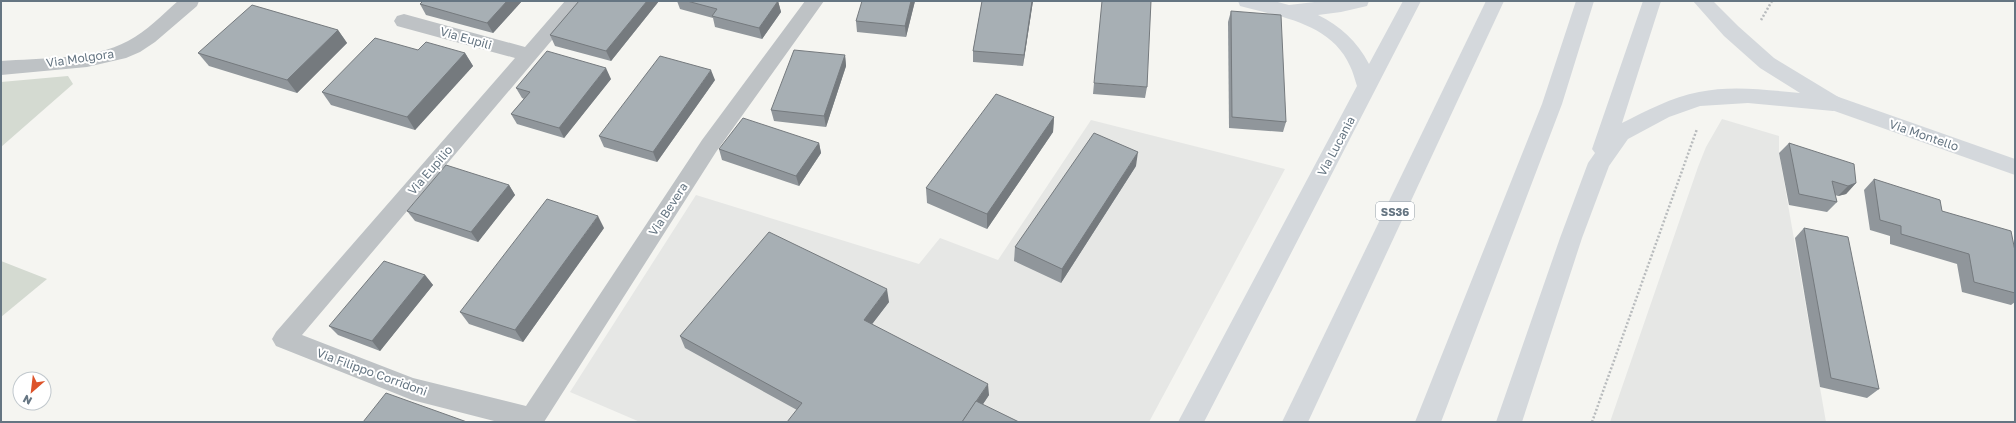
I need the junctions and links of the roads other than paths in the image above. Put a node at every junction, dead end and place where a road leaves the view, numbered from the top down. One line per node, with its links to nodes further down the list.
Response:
1 (190, 1): 14 (street, Via Molgora)
2 (576, 1): 13 (street, Via Eupilio)
3 (815, 1): 20 (street, Via Bevera)
4 (1248, 1): 11 (main road)
5 (1360, 1): 11 (main road)
6 (1412, 1): 15 (main road, Via Lucania)
7 (1495, 1): 22 (main road, SS36)
8 (1585, 1): 23 (main road)
9 (1652, 1): 17 (main road)
10 (1702, 1): 16 (main road)
11 (1286, 10): 15 (main road)
12 (404, 21): 13 (street, Via Eupili)
13 (529, 55): 19 (street, Via Eupilio)
14 (1, 68)
15 (1367, 86): 21 (main road, Via Lucania)
16 (1833, 103): 17 (main road); 18 (main road, Via Montello)
17 (1599, 163): 24 (main road)
18 (2015, 167)
19 (284, 339): 20 (street, Via Filippo Corridoni)
20 (530, 421)
21 (1191, 422)
22 (1295, 422)
23 (1428, 422)
24 (1510, 422)

